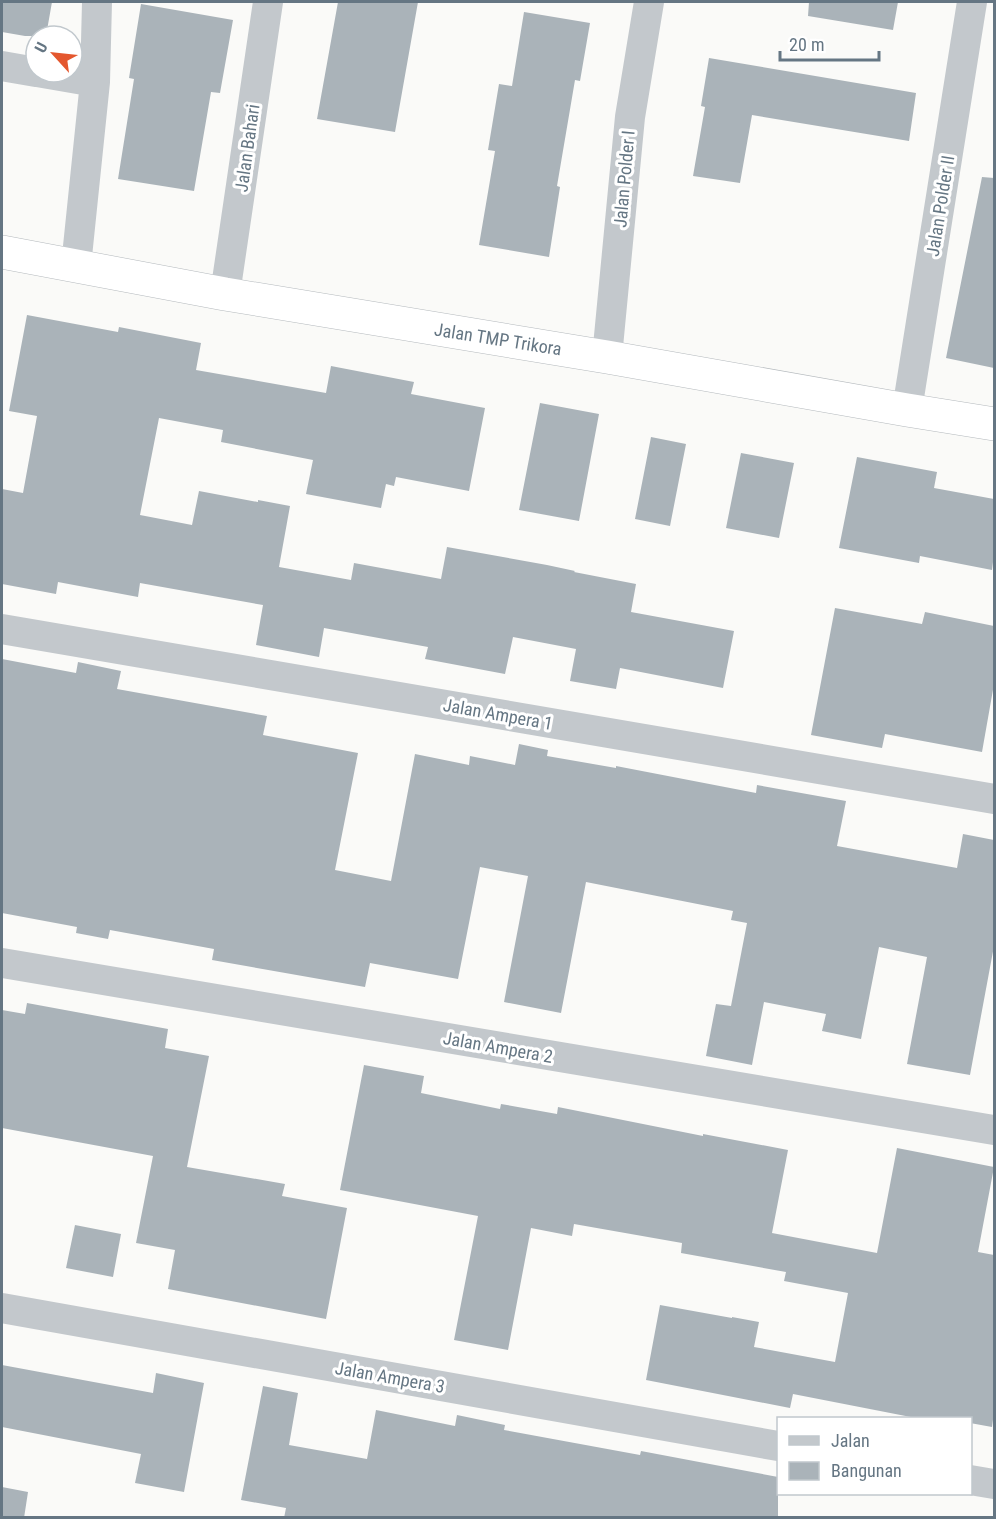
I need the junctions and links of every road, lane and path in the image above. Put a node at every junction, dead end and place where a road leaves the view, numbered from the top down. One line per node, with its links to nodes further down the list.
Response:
1 (97, 2): 8 (street)
2 (268, 2): 11 (street, Jalan Bahari)
3 (649, 2): 12 (street, Jalan Polder I)
4 (972, 2): 13 (street, Jalan Polder II)
5 (2, 66): 6 (street)
6 (24, 70)
7 (84, 80): 8 (street)
8 (95, 82): 10 (street)
9 (2, 252): 10 (highway, Jalan TMP Trikora)
10 (76, 266): 11 (highway, Jalan TMP Trikora)
11 (225, 294): 12 (highway, Jalan TMP Trikora)
12 (608, 357): 13 (highway, Jalan TMP Trikora)
13 (907, 411): 14 (highway, Jalan TMP Trikora)
14 (994, 424)
15 (2, 628): 16 (street, Jalan Ampera 1)
16 (994, 799)
17 (2, 963): 18 (street, Jalan Ampera 2)
18 (994, 1130)
19 (2, 1308): 20 (street, Jalan Ampera 3)
20 (777, 1446)
21 (972, 1480): 22 (street)
22 (994, 1484)

